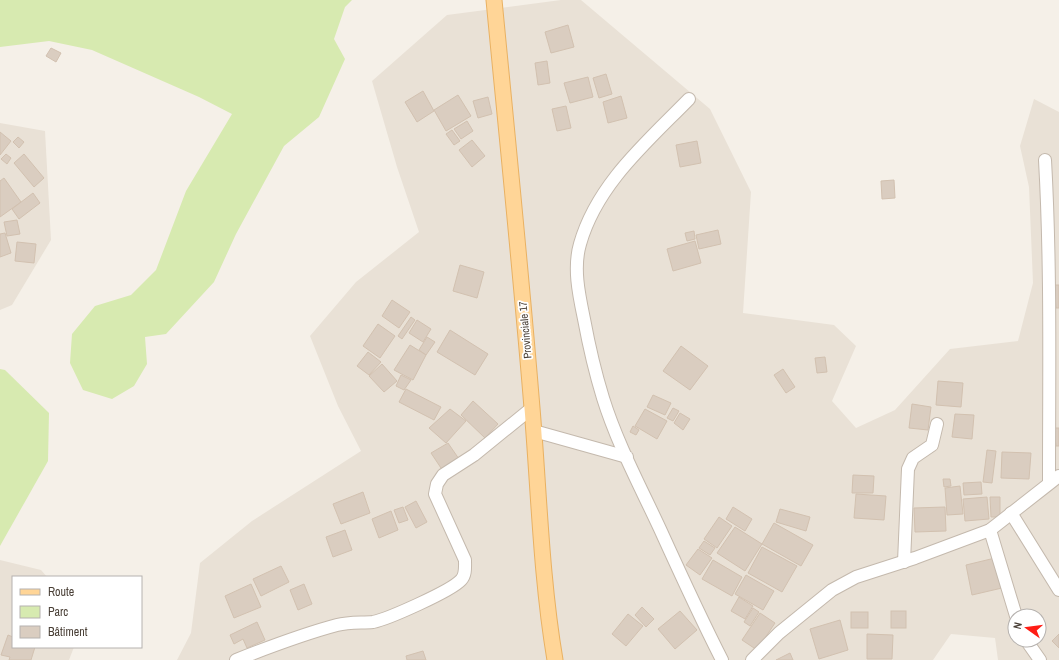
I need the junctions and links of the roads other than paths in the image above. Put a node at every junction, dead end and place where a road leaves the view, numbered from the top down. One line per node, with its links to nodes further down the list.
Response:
1 (494, 0): 4 (main road, Provinciale 17)
2 (689, 99): 7 (street)
3 (1044, 160): 8 (street)
4 (532, 408): 6 (main road, Provinciale 17); 15 (street)
5 (937, 424): 11 (street)
6 (534, 431): 7 (street); 16 (main road, Provinciale 17)
7 (627, 457): 17 (street)
8 (1054, 479): 9 (street)
9 (1011, 514): 10 (street); 12 (street)
10 (990, 530): 11 (street); 13 (street)
11 (904, 562): 18 (street)
12 (1059, 590)
13 (1014, 608)
14 (1032, 648): 19 (street)
15 (236, 660)
16 (555, 660)
17 (722, 660)
18 (752, 660)
19 (1040, 660)

